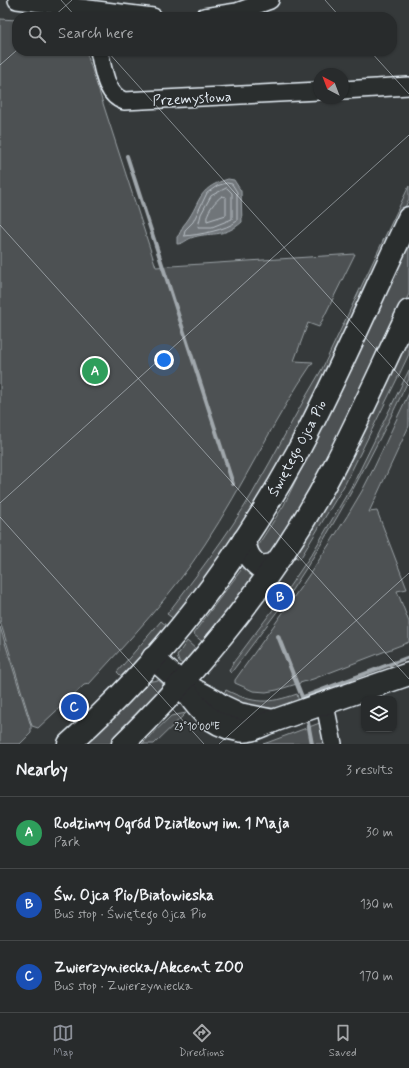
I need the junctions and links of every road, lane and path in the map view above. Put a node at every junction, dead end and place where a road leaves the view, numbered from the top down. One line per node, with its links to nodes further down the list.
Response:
1 (17, 0): 3 (street)
2 (270, 0): 5 (street)
3 (42, 1): 4 (street)
4 (88, 12)
5 (237, 12)
6 (101, 56): 9 (street, Przemysłowa)
7 (409, 86): 8 (street)
8 (349, 90)
9 (313, 91)
10 (409, 218): 12 (main road, Świętego Ojca Pio)
11 (409, 311): 13 (main road)
12 (244, 540): 13 (main road); 14 (main road, Świętego Ojca Pio)
13 (274, 565): 16 (main road)
14 (153, 658): 16 (main road); 18 (main road, Świętego Ojca Pio)
15 (409, 674): 17 (main road)
16 (181, 683): 17 (main road); 19 (main road)
17 (314, 708): 20 (street)
18 (69, 744)
19 (123, 744)
20 (334, 744)

